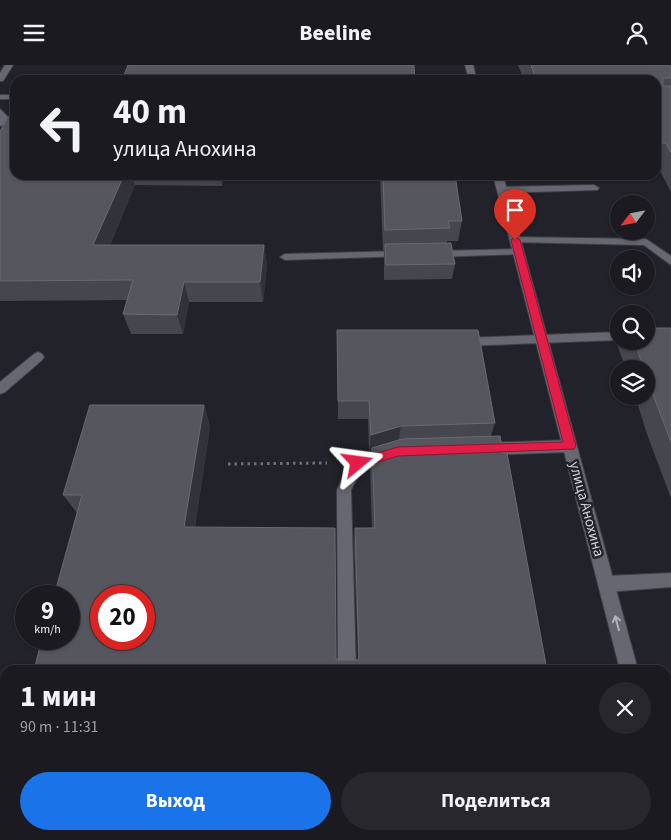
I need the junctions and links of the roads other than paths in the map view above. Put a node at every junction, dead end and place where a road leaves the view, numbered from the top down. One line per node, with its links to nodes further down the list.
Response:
1 (9, 65): 2 (street)
2 (0, 79)
3 (0, 112): 4 (street)
4 (0, 123)
5 (499, 180): 7 (street, улица Анохина)
6 (594, 188): 7 (street)
7 (502, 190): 8 (street, улица Анохина)
8 (517, 246): 9 (street); 10 (street); 12 (street, улица Анохина)
9 (285, 257)
10 (671, 261)
11 (610, 336): 12 (street)
12 (542, 340): 13 (street); 16 (street, улица Анохина)
13 (453, 342)
14 (38, 357): 15 (street)
15 (0, 389)
16 (570, 446): 17 (street); 20 (street, улица Анохина)
17 (465, 449)
18 (398, 452): 21 (street)
19 (671, 580): 20 (street)
20 (607, 584): 22 (street, улица Анохина, one-way to 20)
21 (347, 665)
22 (628, 665)

